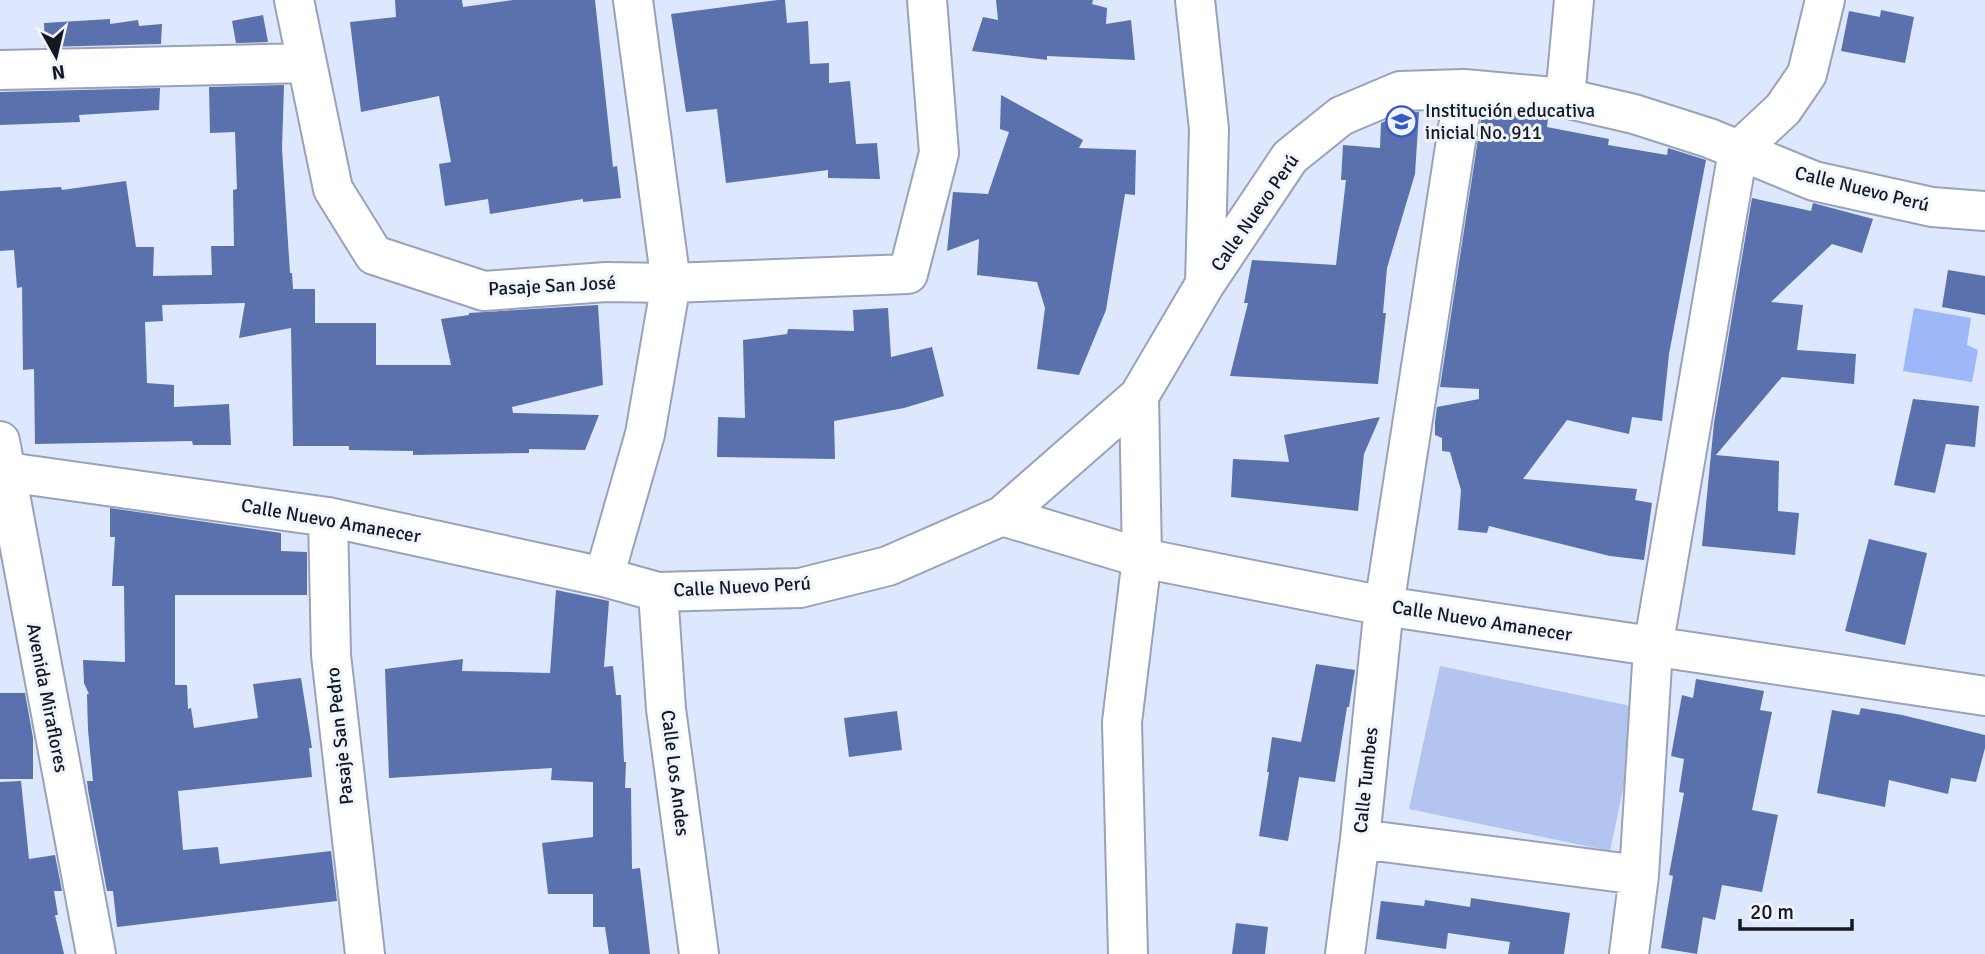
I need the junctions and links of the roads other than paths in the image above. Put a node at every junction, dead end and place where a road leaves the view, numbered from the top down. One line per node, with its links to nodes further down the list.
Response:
1 (294, 0): 7 (street, Pasaje San José)
2 (633, 0): 13 (street)
3 (927, 0): 13 (street, Pasaje San José)
4 (1195, 0): 14 (street)
5 (1574, 0): 10 (street)
6 (1825, 0): 11 (street)
7 (307, 63): 8 (street); 13 (street, Pasaje San José)
8 (0, 70)
9 (1464, 89): 10 (street, Calle Nuevo Perú); 14 (street, Calle Nuevo Perú); 22 (street, Calle Tumbes)
10 (1565, 98): 11 (street, Calle Nuevo Perú)
11 (1738, 151): 12 (street, Calle Nuevo Perú); 23 (street)
12 (1985, 211)
13 (671, 283): 20 (street)
14 (1205, 284): 15 (street, Calle Nuevo Perú)
15 (1139, 396): 17 (street, Calle Nuevo Perú); 19 (street)
16 (1, 461): 18 (street, Calle Nuevo Amanecer); 27 (street, Avenida Miraflores)
17 (1002, 516): 19 (street, Calle Nuevo Amanecer); 21 (street, Calle Nuevo Perú)
18 (328, 517): 20 (street, Calle Nuevo Amanecer); 28 (street, Pasaje San Pedro)
19 (1142, 558): 22 (street, Calle Nuevo Amanecer); 30 (street)
20 (604, 577): 21 (street, Calle Nuevo Amanecer)
21 (658, 592): 29 (street, Calle Los Andes)
22 (1384, 607): 23 (street, Calle Nuevo Amanecer); 25 (street, Calle Tumbes)
23 (1653, 648): 24 (street, Calle Nuevo Amanecer); 26 (street)
24 (1985, 696)
25 (1360, 839): 26 (street); 31 (street, Calle Tumbes)
26 (1639, 875): 32 (street)
27 (96, 954)
28 (365, 954)
29 (699, 954)
30 (1128, 954)
31 (1345, 954)
32 (1629, 954)

